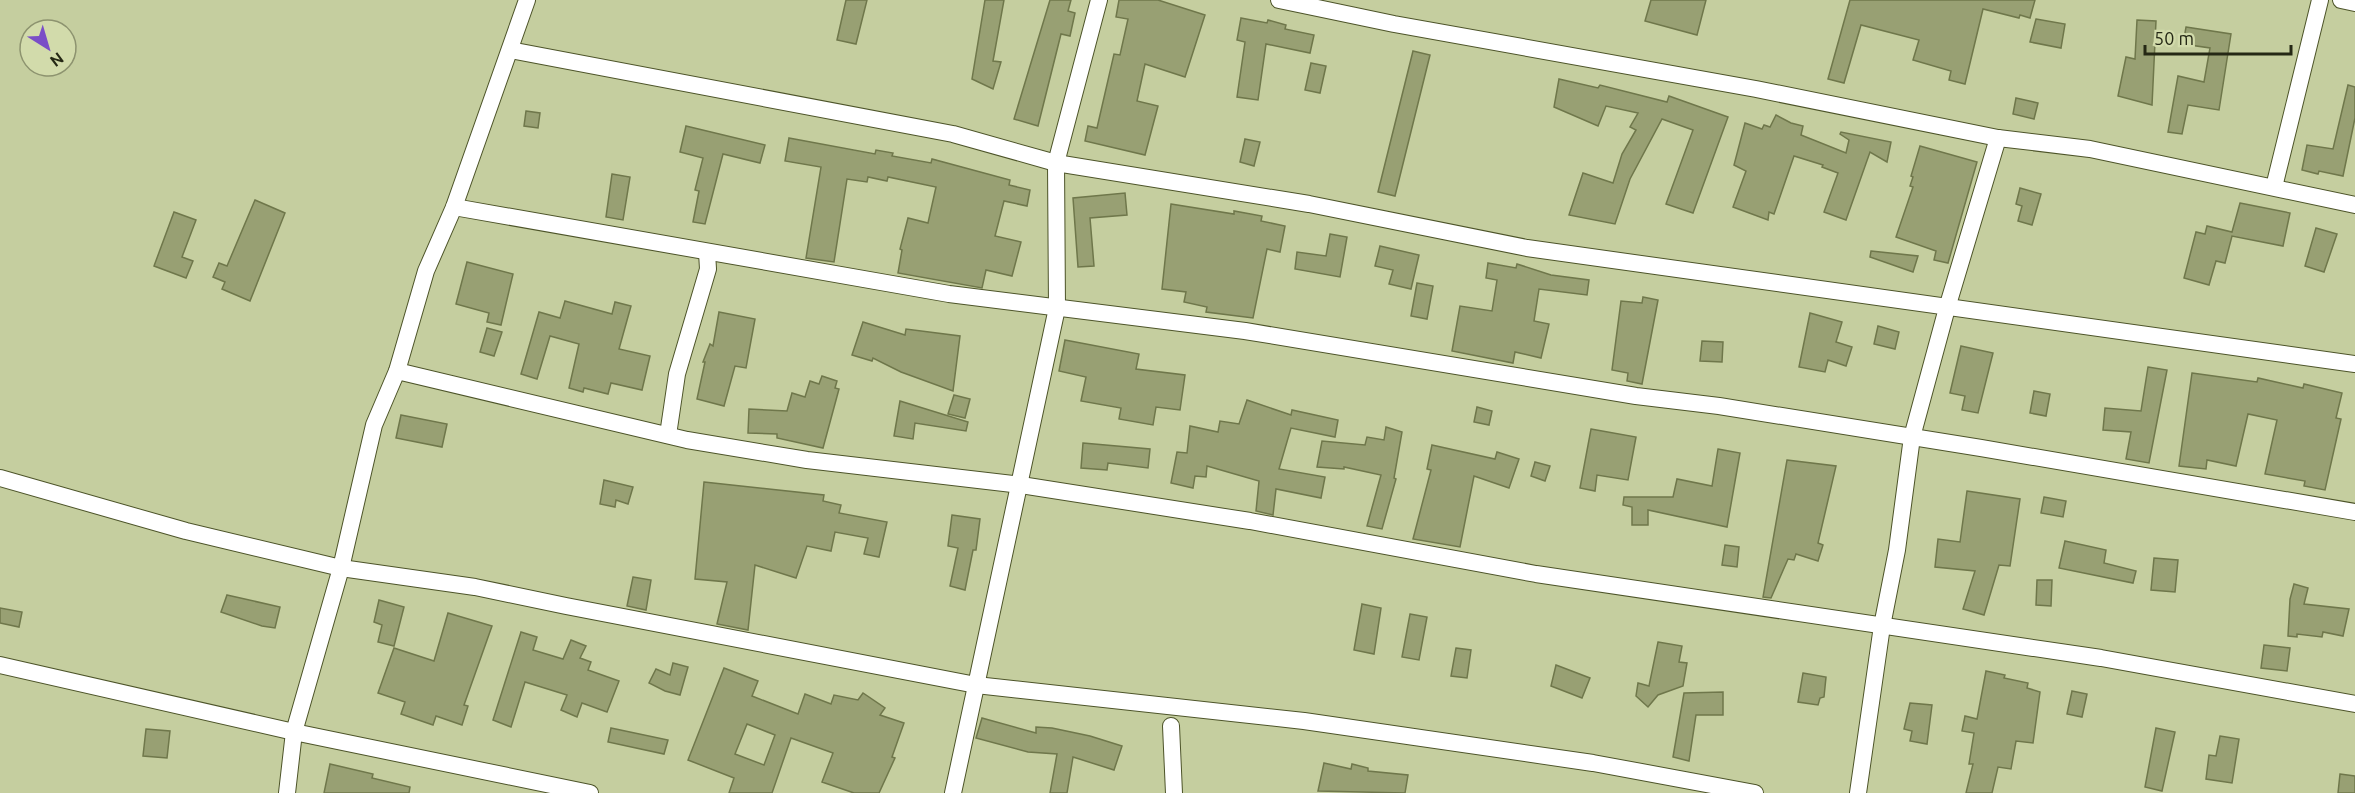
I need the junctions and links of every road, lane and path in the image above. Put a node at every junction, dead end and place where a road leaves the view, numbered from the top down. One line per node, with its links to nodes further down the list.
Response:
1 (527, 0): 7 (street)
2 (1099, 0): 9 (street)
3 (1279, 0): 8 (street)
4 (2320, 0): 10 (street)
5 (2341, 0): 6 (street)
6 (2355, 3)
7 (510, 50): 9 (street); 12 (street)
8 (1998, 138): 10 (street); 15 (street)
9 (1056, 163): 14 (street); 15 (street)
10 (2274, 187): 11 (street)
11 (2355, 205)
12 (454, 207): 13 (street); 17 (street)
13 (707, 252): 14 (street); 18 (street)
14 (1058, 308): 19 (street); 21 (street)
15 (1947, 308): 16 (street); 19 (street)
16 (2355, 364)
17 (397, 371): 18 (street); 23 (street)
18 (668, 435): 21 (street)
19 (1912, 437): 22 (street); 24 (street)
20 (0, 478): 23 (street)
21 (1021, 485): 24 (street); 26 (street)
22 (2355, 512)
23 (341, 568): 26 (street); 29 (street)
24 (1882, 626): 27 (street); 35 (street)
25 (0, 665): 29 (street)
26 (976, 685): 32 (street); 34 (street)
27 (2355, 704)
28 (1171, 726): 33 (street)
29 (294, 732): 30 (street); 31 (street)
30 (287, 793)
31 (590, 793)
32 (953, 793)
33 (1174, 793)
34 (1755, 793)
35 (1858, 793)

